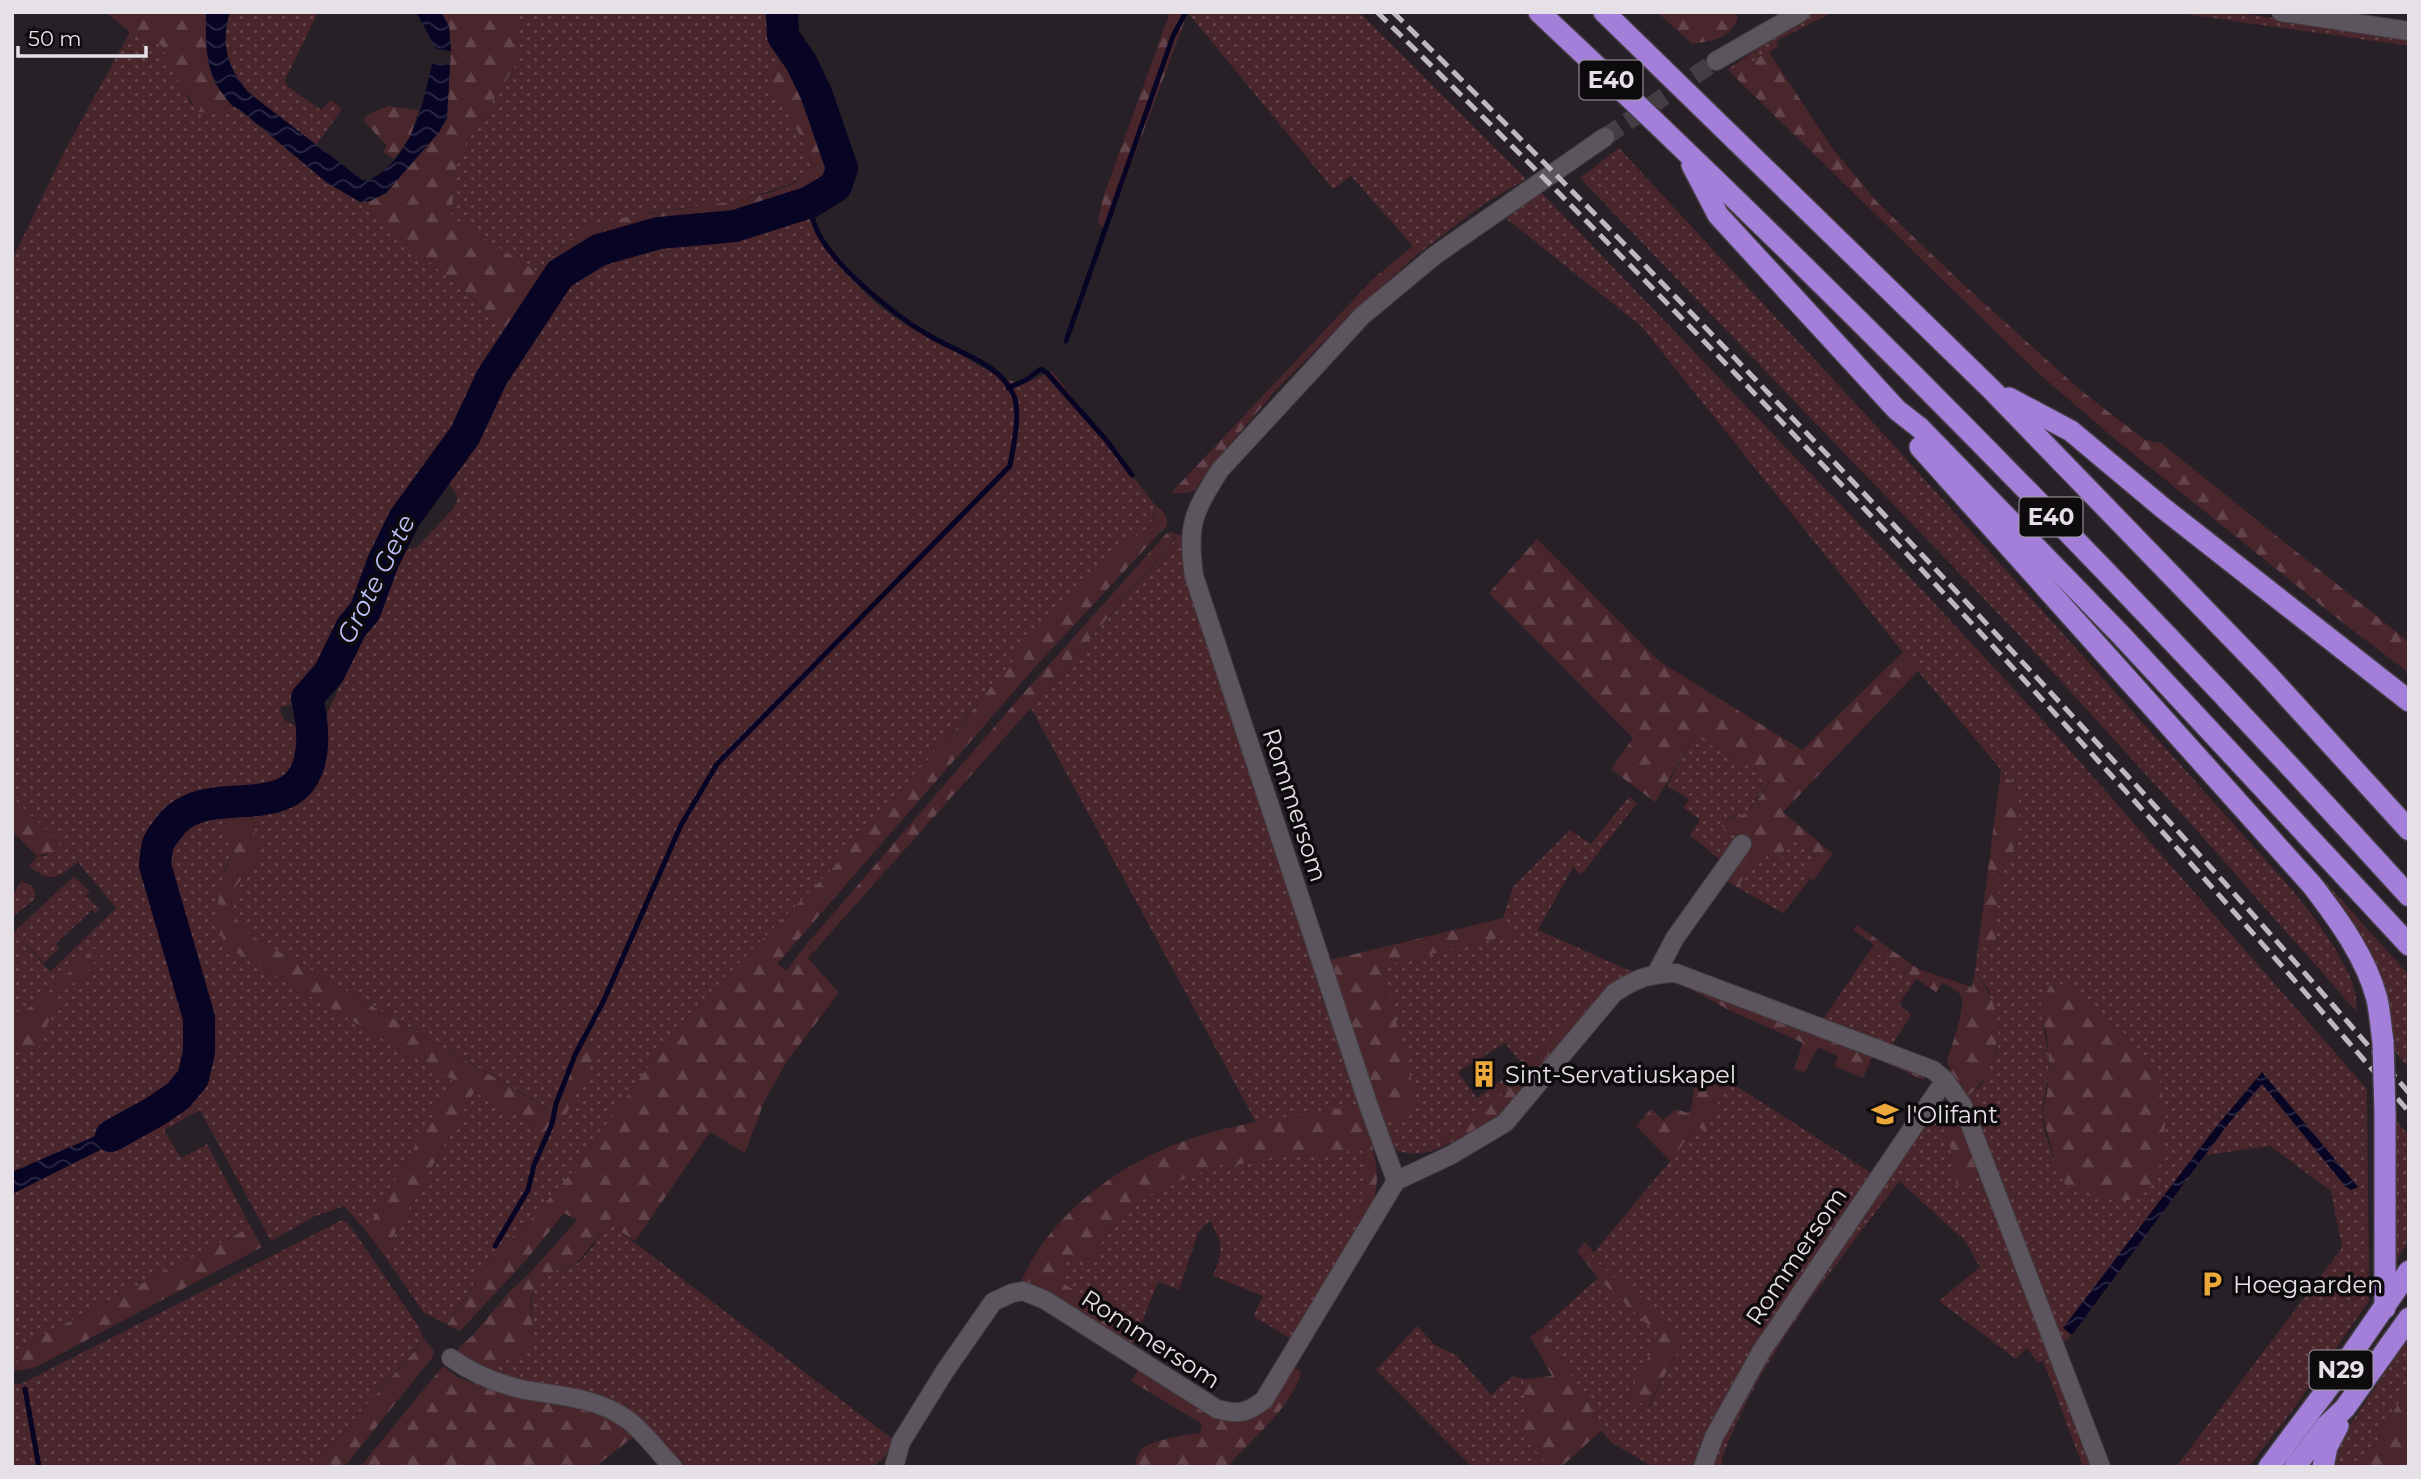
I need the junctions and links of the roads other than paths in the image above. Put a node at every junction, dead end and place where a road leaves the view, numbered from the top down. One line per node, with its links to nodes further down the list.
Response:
1 (1539, 12): 8 (highway, E40)
2 (1604, 12): 9 (highway, E40)
3 (1801, 12): 6 (street)
4 (2281, 12): 5 (street)
5 (2409, 31)
6 (1716, 61)
7 (1605, 137): 18 (street, Rommersom)
8 (1683, 147): 10 (highway); 14 (highway, E40)
9 (1991, 389): 11 (highway); 12 (highway, E40)
10 (1897, 410): 15 (highway); 20 (highway, bridge)
11 (2409, 701)
12 (2409, 830)
13 (1742, 844): 16 (street)
14 (2409, 896)
15 (2409, 945)
16 (1656, 974): 17 (street); 18 (street)
17 (1945, 1080): 26 (street, Rommersom); 27 (street)
18 (1396, 1181): 25 (street, Rommersom)
19 (2409, 1271): 20 (highway, N29)
20 (2385, 1308): 28 (highway, N29)
21 (2409, 1318): 23 (highway, N29)
22 (451, 1358): 24 (street)
23 (2345, 1408): 29 (highway, N29); 30 (highway)
24 (673, 1467)
25 (894, 1467)
26 (1703, 1467)
27 (2101, 1467)
28 (2269, 1467)
29 (2295, 1467)
30 (2323, 1467)

